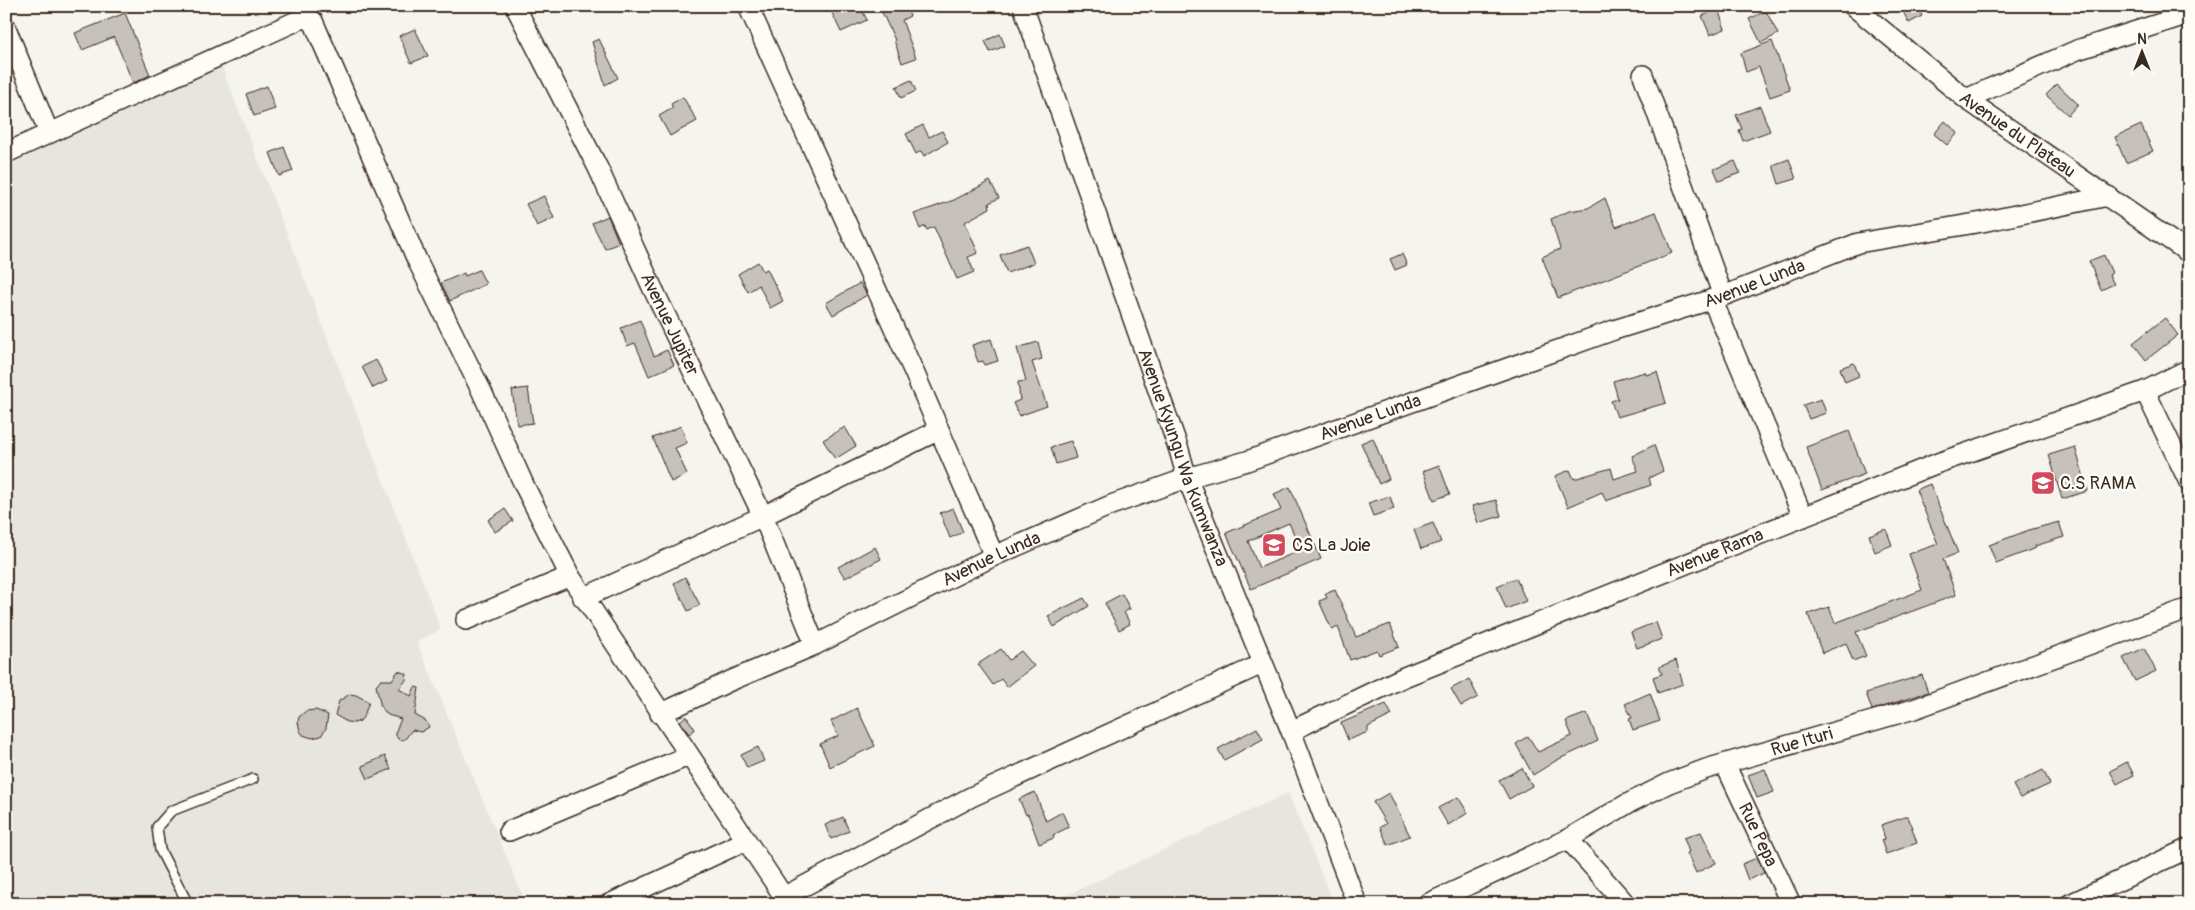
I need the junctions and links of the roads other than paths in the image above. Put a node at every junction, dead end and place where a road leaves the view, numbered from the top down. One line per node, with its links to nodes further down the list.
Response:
1 (515, 6): 20 (street, Avenue Jupiter)
2 (748, 6): 17 (street)
3 (1023, 6): 18 (street, Avenue Kyungu Wa Kumwanza)
4 (1853, 6): 9 (street, Avenue du Plateau)
5 (301, 12): 10 (street); 23 (street)
6 (2189, 14): 9 (street)
7 (6, 28): 10 (street)
8 (1643, 75): 14 (street)
9 (1966, 98): 12 (street, Avenue du Plateau)
10 (49, 133): 11 (street)
11 (6, 153)
12 (2108, 196): 13 (street, Avenue du Plateau); 14 (street, Avenue Lunda)
13 (2189, 253)
14 (1717, 297): 18 (street, Avenue Lunda); 21 (street)
15 (2189, 369): 16 (street, Avenue Rama)
16 (2145, 391): 19 (street); 21 (street, Avenue Rama)
17 (939, 430): 20 (street); 22 (street)
18 (1187, 478): 22 (street, Avenue Lunda); 28 (street, Avenue Kyungu Wa Kumwanza)
19 (2189, 482)
20 (763, 516): 24 (street); 27 (street, Avenue Jupiter)
21 (1803, 517): 30 (street, Avenue Rama)
22 (994, 556): 27 (street, Avenue Lunda)
23 (570, 576): 24 (street); 26 (street)
24 (583, 598): 29 (street)
25 (2189, 608): 32 (street, Rue Ituri)
26 (466, 620)
27 (815, 645): 29 (street, Avenue Lunda)
28 (1262, 664): 30 (street, Avenue Kyungu Wa Kumwanza); 36 (street)
29 (660, 714): 31 (street)
30 (1291, 731): 40 (street, Avenue Kyungu Wa Kumwanza)
31 (688, 756): 34 (street); 36 (street)
32 (1725, 764): 35 (street, Rue Ituri); 43 (street, Rue Pepa)
33 (253, 779): 38 (lane)
34 (509, 831)
35 (1568, 839): 41 (street, Rue Ituri); 42 (street)
36 (745, 841): 39 (street)
37 (2189, 848): 44 (street)
38 (188, 904)
39 (609, 904)
40 (1357, 904)
41 (1427, 904)
42 (1626, 904)
43 (1791, 904)
44 (2070, 904)

